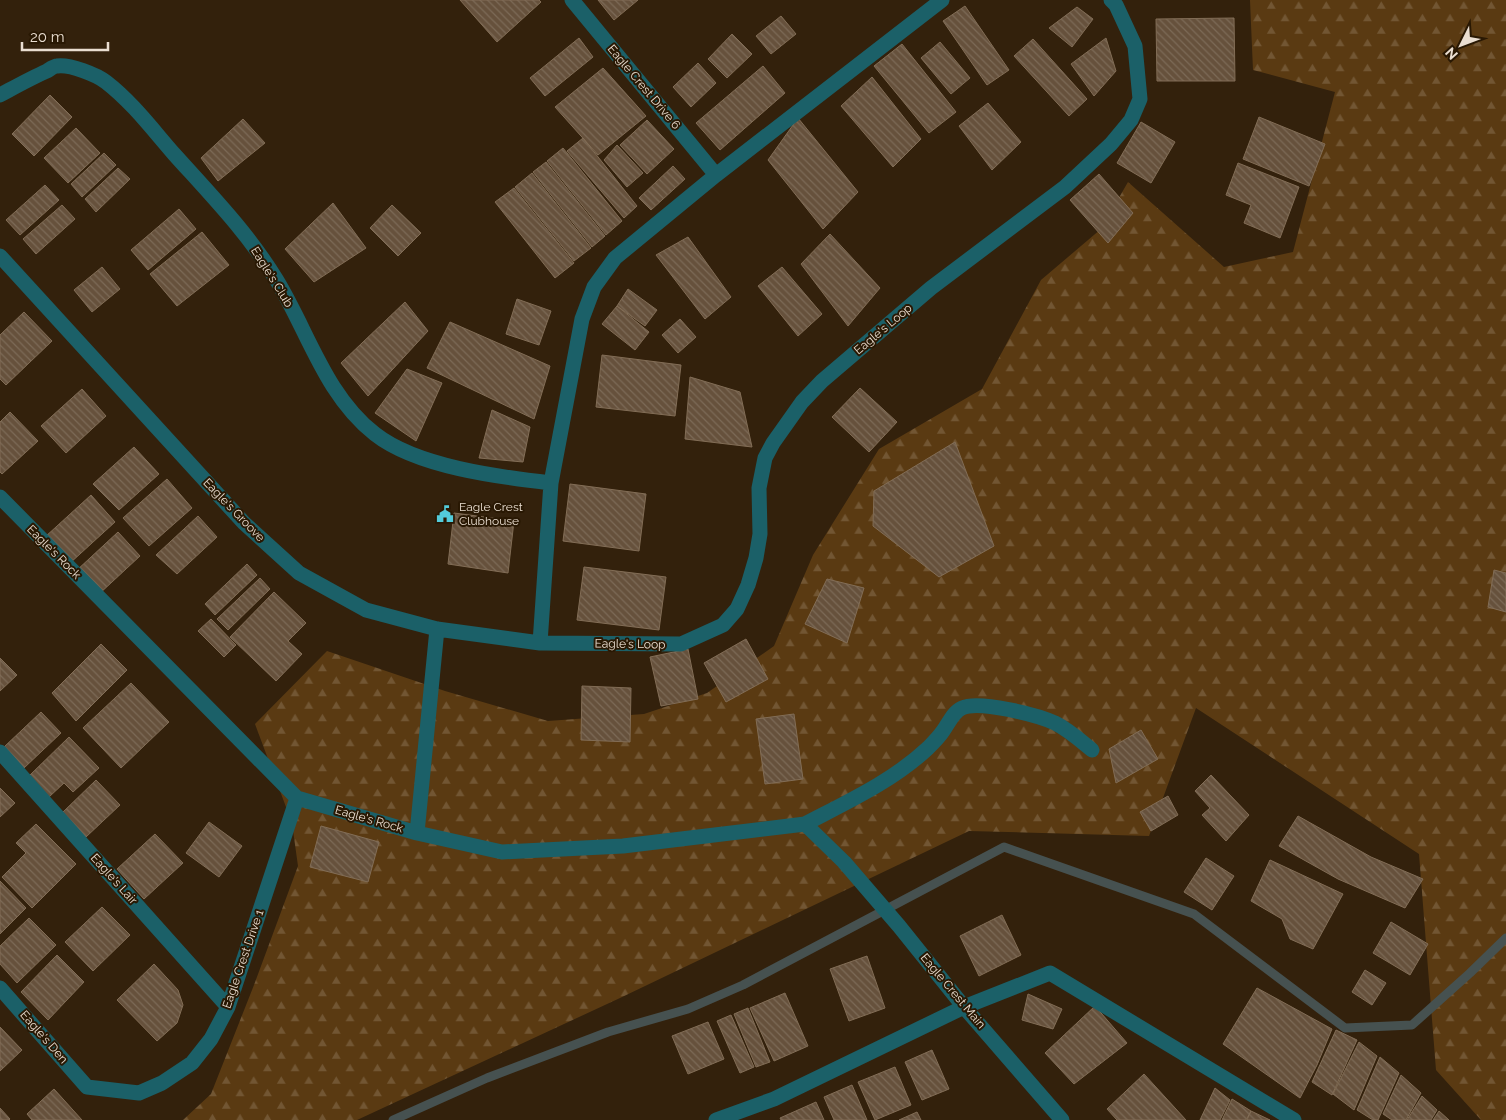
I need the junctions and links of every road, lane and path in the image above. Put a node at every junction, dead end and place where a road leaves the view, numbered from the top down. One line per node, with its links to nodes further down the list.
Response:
1 (572, 0): 5 (street, Eagle Crest Drive 6)
2 (942, 0): 5 (street)
3 (1111, 0): 10 (street, Eagle's Loop)
4 (0, 95): 7 (street, Eagle's Club)
5 (716, 175): 7 (street)
6 (0, 256): 9 (street, Eagle's Groove)
7 (551, 483): 10 (street)
8 (0, 497): 13 (street, Eagle's Rock)
9 (437, 629): 10 (street, Eagle's Groove); 15 (street)
10 (540, 643)
11 (1092, 750): 14 (street)
12 (0, 752): 17 (street, Eagle's Lair)
13 (297, 798): 15 (street, Eagle's Rock); 17 (street, Eagle Crest Drive 1)
14 (805, 824): 15 (street, Eagle's Rock); 18 (street, Eagle Crest Main)
15 (417, 833)
16 (0, 988): 19 (street, Eagle's Den)
17 (228, 1007): 19 (street, Eagle Crest Drive 1)
18 (964, 1007): 20 (street); 21 (street, Eagle Crest Main); 22 (street)
19 (87, 1087)
20 (716, 1120)
21 (1062, 1120)
22 (1294, 1120)

